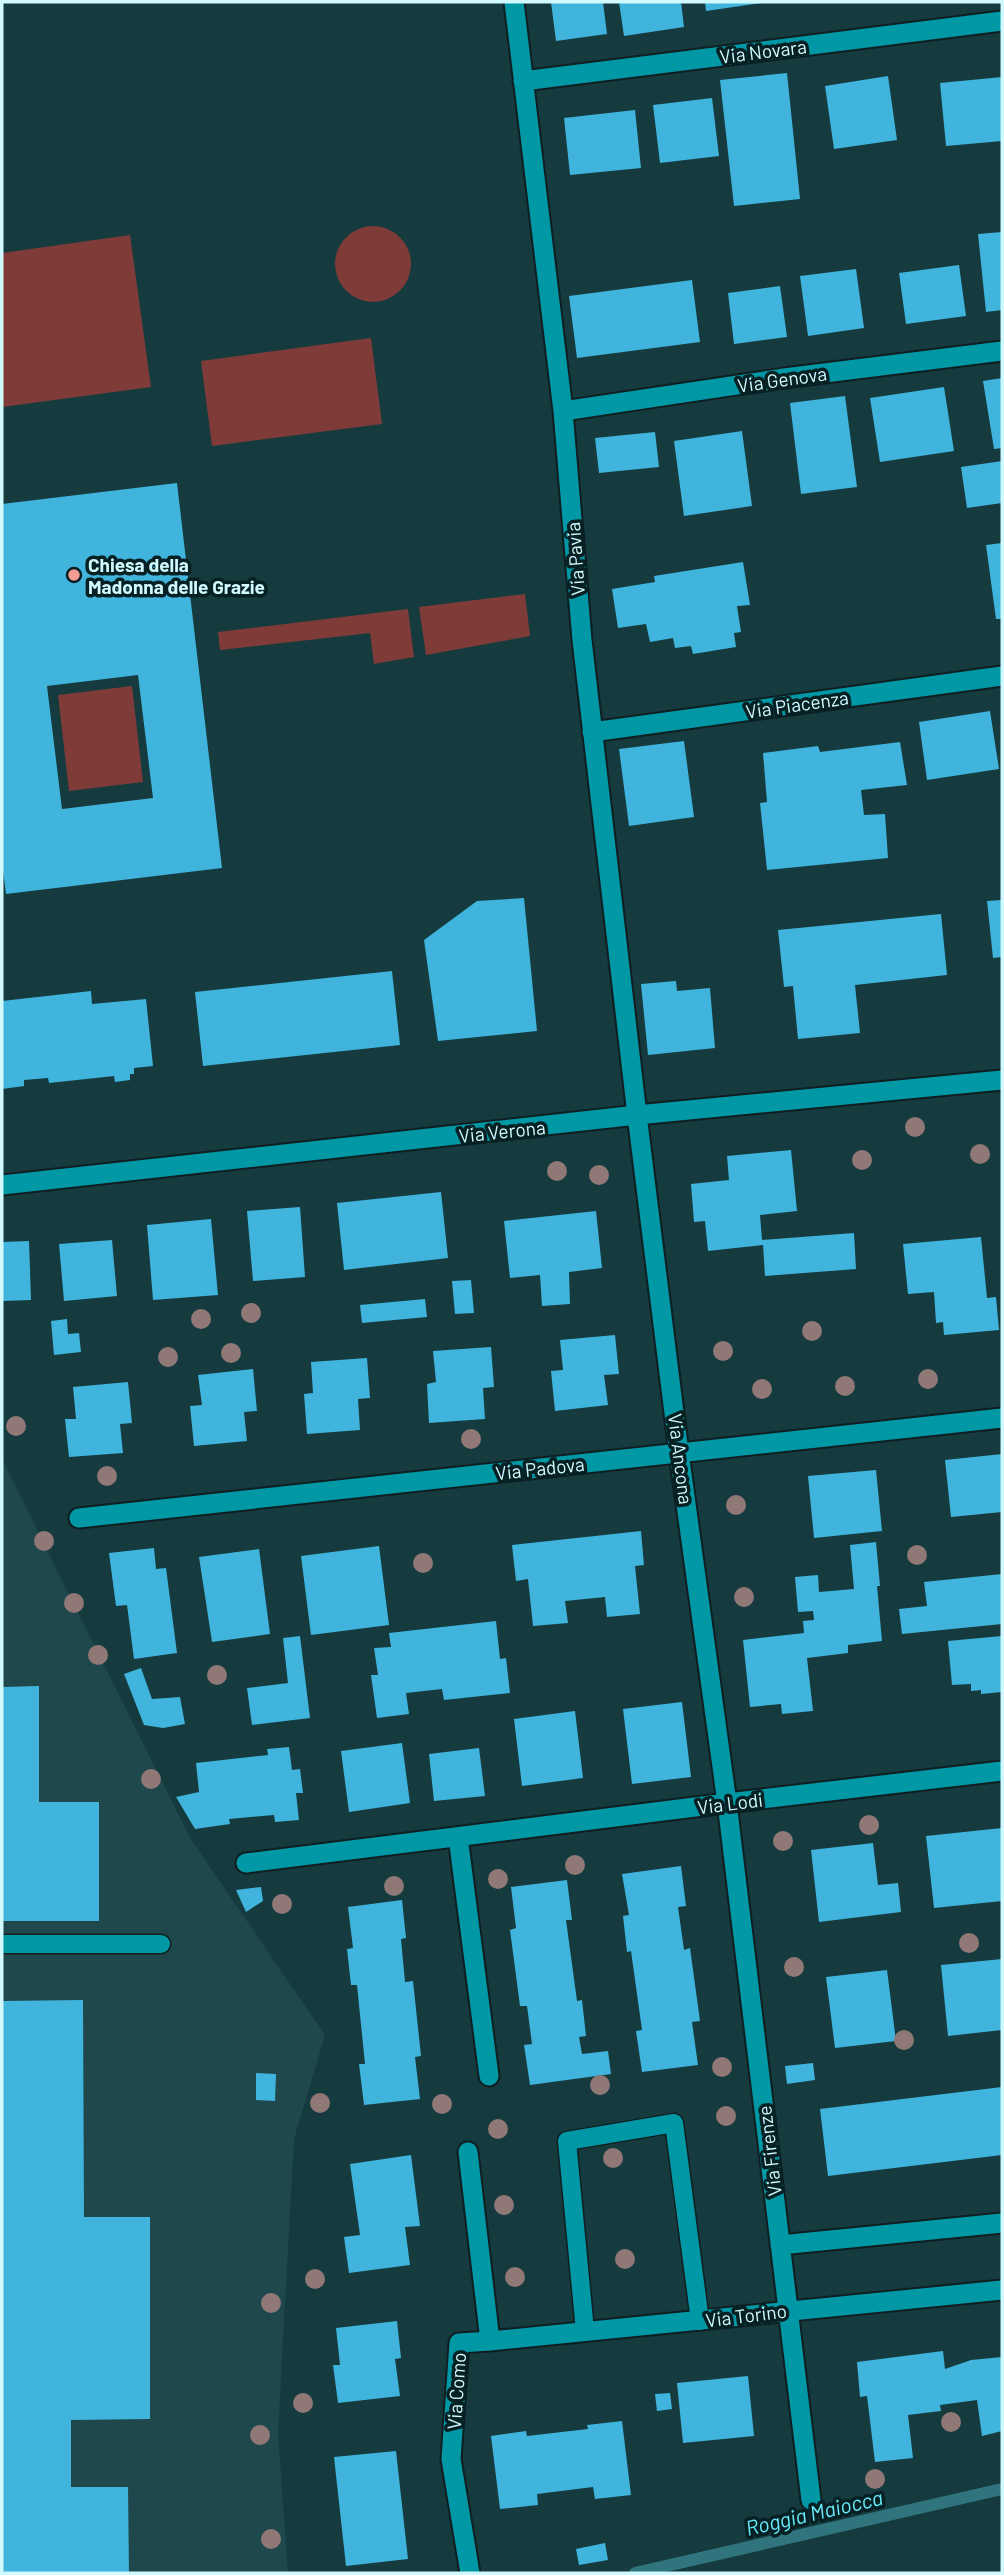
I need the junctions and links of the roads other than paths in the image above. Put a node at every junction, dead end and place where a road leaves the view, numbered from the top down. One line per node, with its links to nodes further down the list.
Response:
1 (514, 2): 3 (street, Via Pavia)
2 (1002, 21): 3 (street, Via Novara)
3 (523, 82): 5 (street, Via Pavia)
4 (1002, 351): 5 (street, Via Genova)
5 (563, 411): 7 (street, Via Pavia)
6 (1002, 676): 7 (street, Via Piacenza)
7 (592, 732): 9 (street, Via Pavia)
8 (1002, 1080): 9 (street, Via Verona)
9 (637, 1115): 10 (street, Via Verona); 12 (street, Via Ancona)
10 (2, 1185)
11 (1002, 1418): 12 (street, Via Padova)
12 (680, 1453): 13 (street, Via Padova); 15 (street, Via Ancona)
13 (79, 1518)
14 (1002, 1771): 15 (street, Via Lodi)
15 (727, 1802): 16 (street, Via Lodi); 23 (street, Via Firenze)
16 (458, 1837): 17 (street, Via Lodi); 20 (street)
17 (246, 1863)
18 (2, 1944): 19 (lane)
19 (161, 1944)
20 (489, 2076)
21 (468, 2152): 28 (street, Via Como)
22 (1002, 2223): 23 (street)
23 (780, 2245): 25 (street, Via Firenze)
24 (1002, 2290): 25 (street, Via Torino)
25 (788, 2310): 26 (street, Via Torino); 29 (street, Via Firenze)
26 (700, 2321): 27 (street, Via Torino); 27 (lane)
27 (585, 2331): 28 (street, Via Torino)
28 (490, 2341): 30 (street, Via Como)
29 (811, 2500)
30 (470, 2573)

